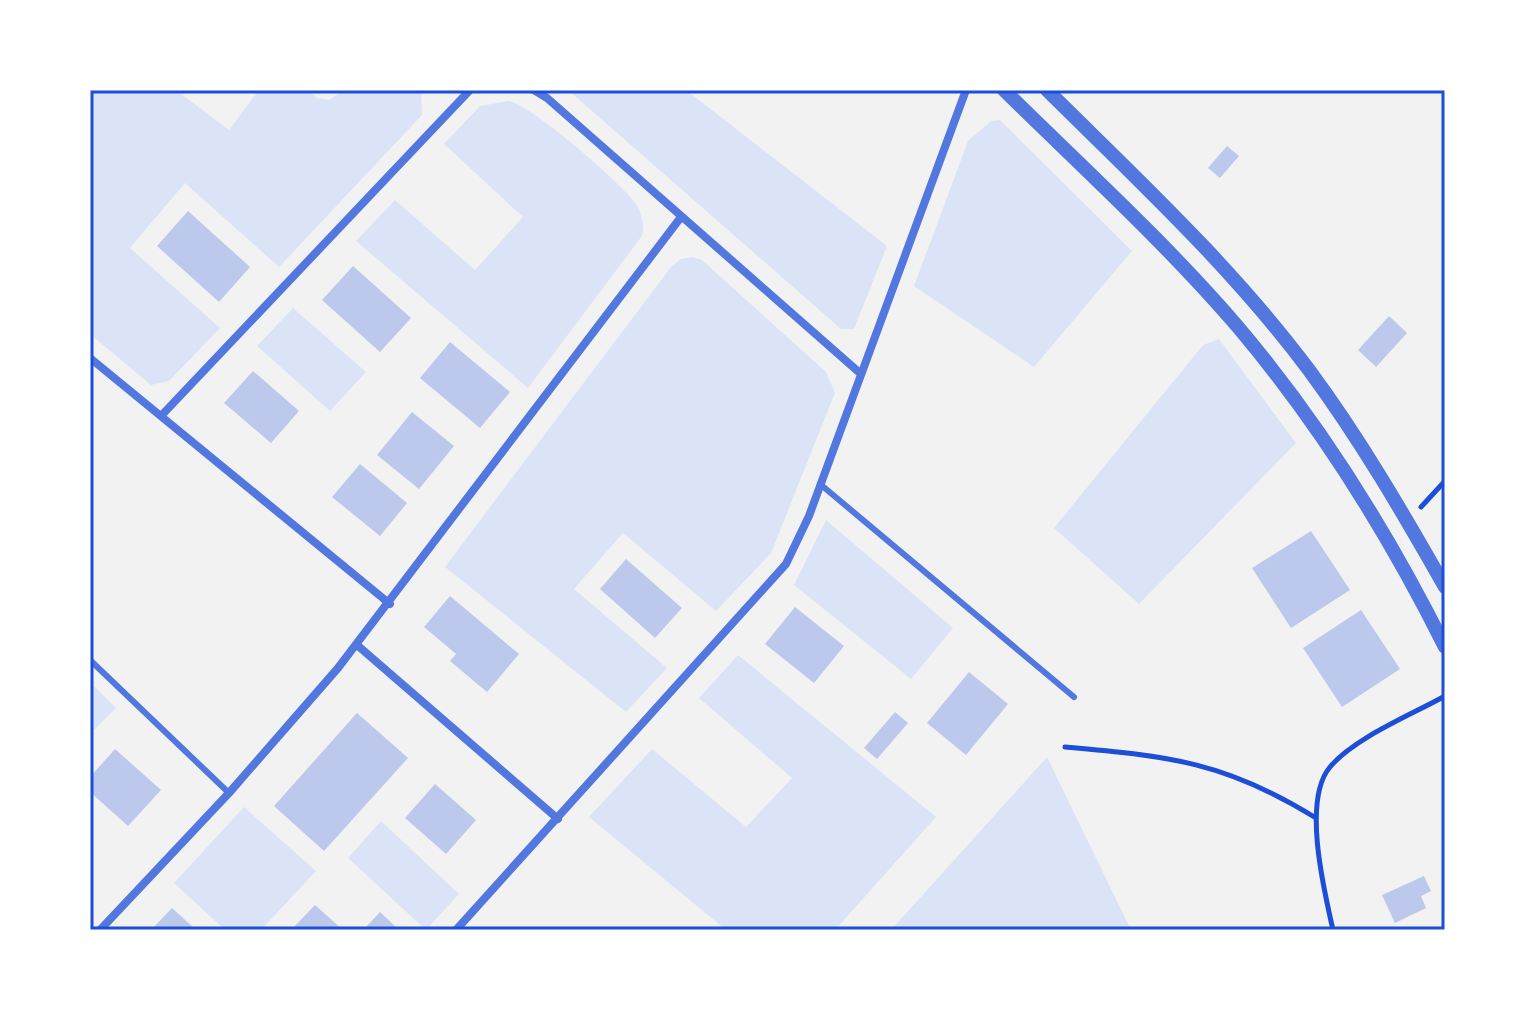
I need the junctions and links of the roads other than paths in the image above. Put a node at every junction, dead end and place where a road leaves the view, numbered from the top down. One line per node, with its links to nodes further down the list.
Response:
1 (470, 90): 9 (street)
2 (534, 90): 6 (street)
3 (966, 90): 8 (street)
4 (1004, 90): 14 (street)
5 (1047, 90): 11 (street)
6 (681, 217): 8 (street); 12 (street)
7 (90, 358): 9 (street)
8 (861, 374): 10 (street)
9 (161, 416): 12 (street)
10 (820, 484): 16 (lane); 18 (street)
11 (1445, 587)
12 (390, 604): 13 (street)
13 (357, 645): 17 (street); 18 (street)
14 (1445, 647)
15 (90, 660): 17 (lane)
16 (1074, 697)
17 (229, 793): 19 (street)
18 (558, 819): 20 (street)
19 (100, 930)
20 (456, 930)

